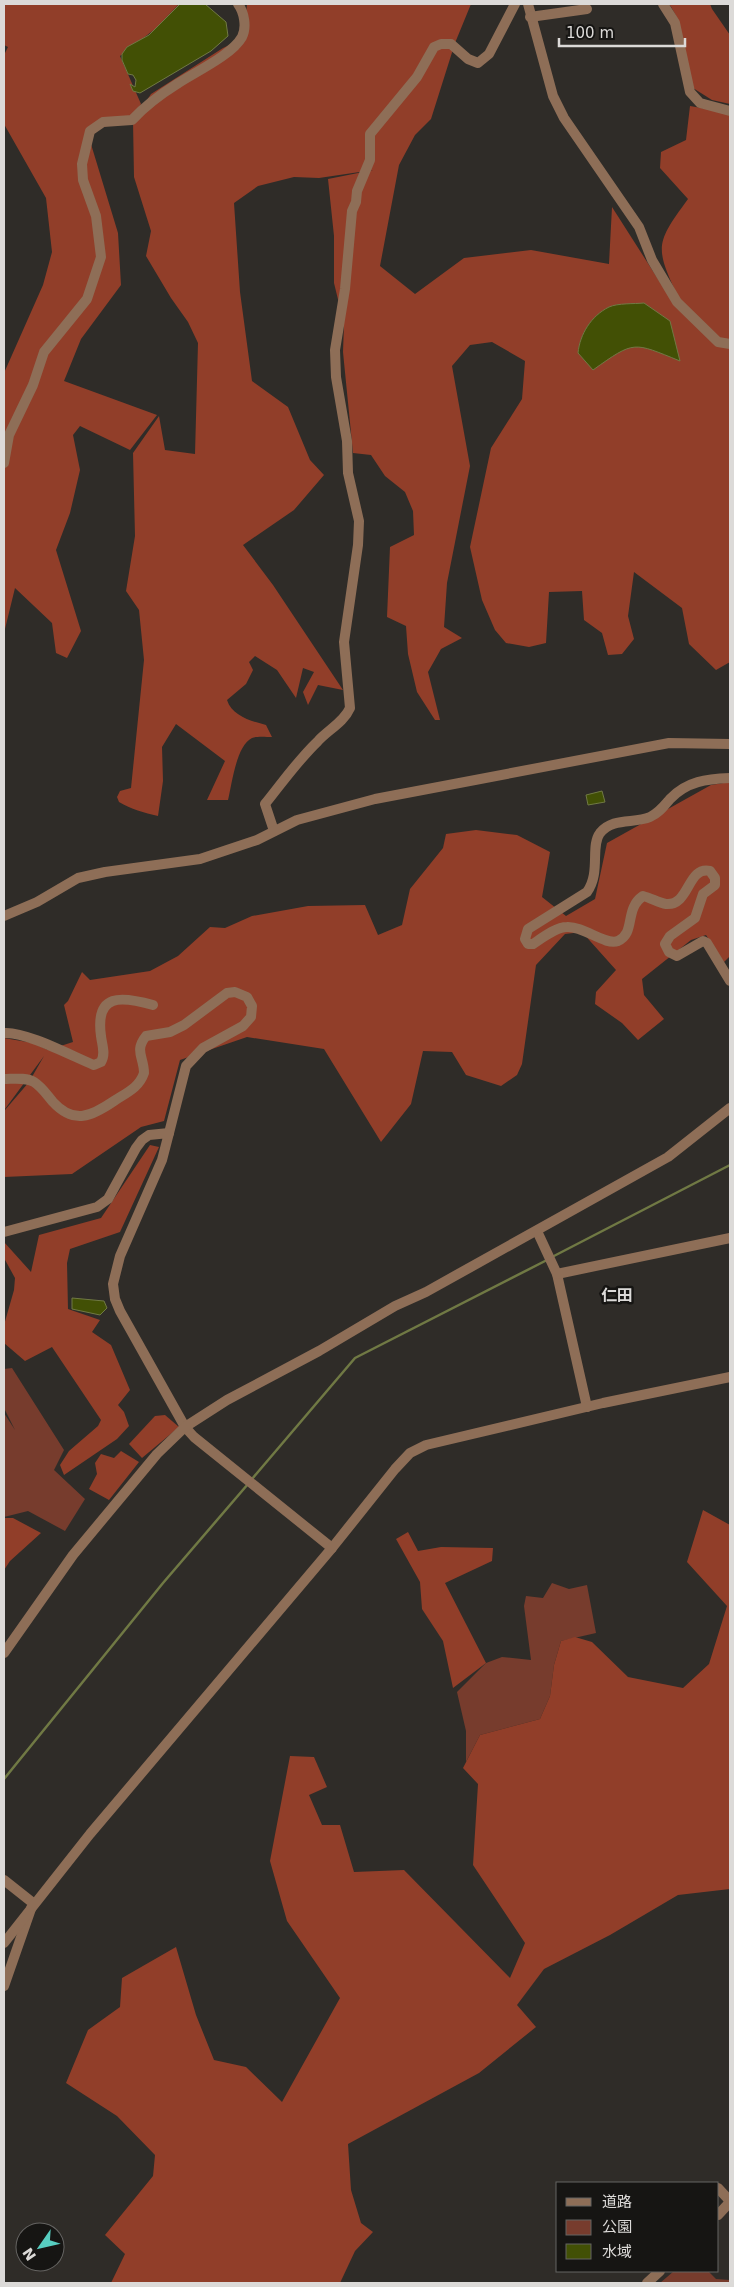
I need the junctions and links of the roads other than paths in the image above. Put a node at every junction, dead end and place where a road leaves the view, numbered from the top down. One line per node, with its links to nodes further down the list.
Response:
1 (238, 4): 9 (street)
2 (515, 4): 12 (street)
3 (528, 4): 6 (street)
4 (663, 4): 7 (street)
5 (587, 9): 6 (street)
6 (530, 17): 8 (street)
7 (730, 111)
8 (730, 344)
9 (4, 463)
10 (730, 744): 12 (street)
11 (730, 778): 14 (street)
12 (274, 832): 13 (street)
13 (4, 916)
14 (730, 981)
15 (152, 1005): 16 (street)
16 (4, 1033)
17 (4, 1079): 19 (street)
18 (730, 1108): 20 (street)
19 (169, 1133): 21 (street); 26 (street)
20 (537, 1231): 23 (street); 26 (street)
21 (4, 1232)
22 (730, 1238): 23 (street)
23 (557, 1274): 25 (street)
24 (730, 1377): 25 (street)
25 (587, 1407): 27 (street)
26 (186, 1427): 27 (street); 28 (street)
27 (332, 1548): 30 (street)
28 (4, 1654)
29 (4, 1880): 30 (street)
30 (33, 1904): 31 (street); 32 (street)
31 (4, 1943)
32 (4, 1986)
33 (719, 2189): 34 (street)
34 (730, 2202): 35 (street)
35 (719, 2214)
36 (659, 2272): 37 (street)
37 (647, 2283)

